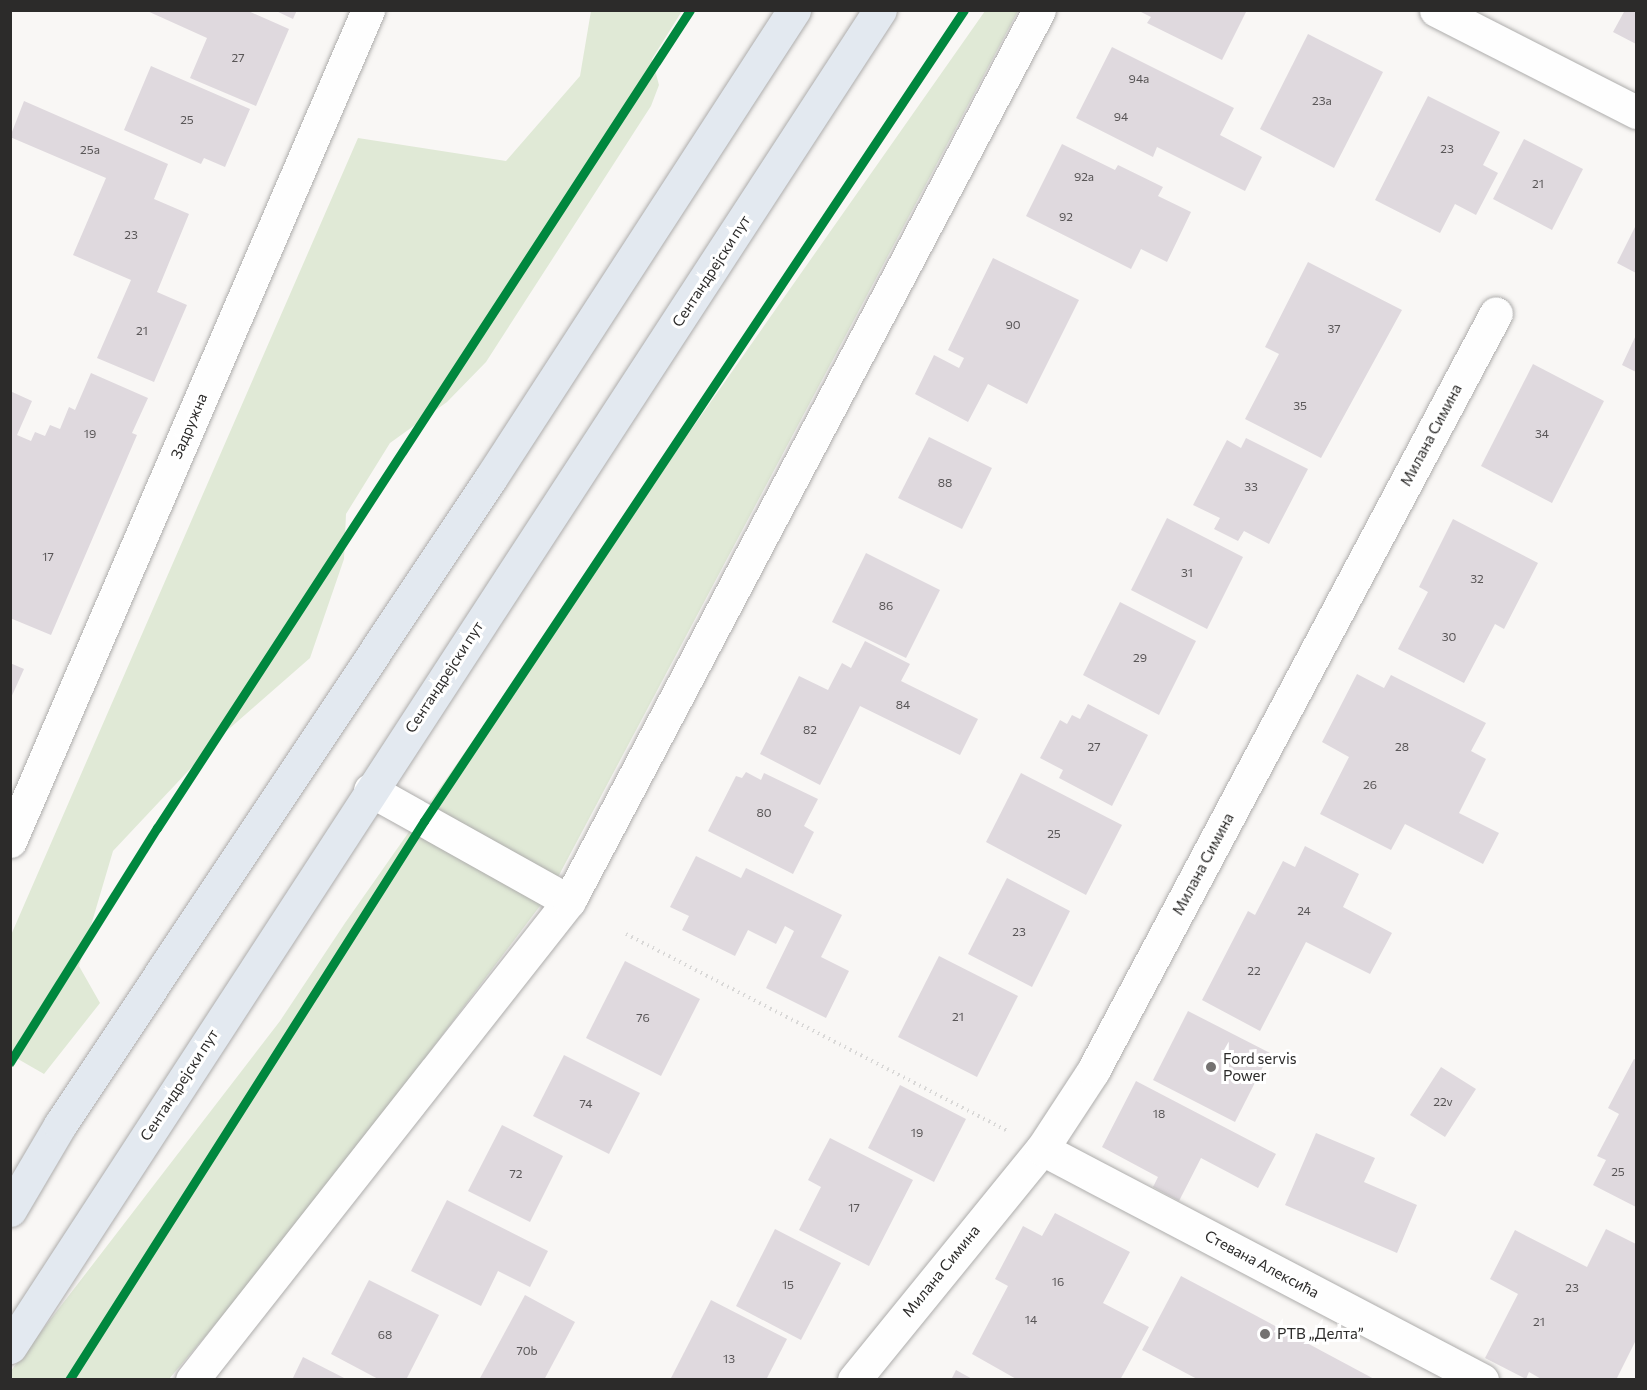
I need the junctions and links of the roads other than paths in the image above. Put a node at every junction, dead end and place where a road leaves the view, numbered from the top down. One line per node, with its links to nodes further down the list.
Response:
1 (368, 10): 9 (street, Задружна)
2 (794, 10): 12 (main road)
3 (880, 10): 8 (main road, Сентандрејски пут)
4 (1039, 10): 10 (street)
5 (1436, 10): 6 (street)
6 (1636, 112)
7 (1496, 313): 11 (street, Милана Симина)
8 (370, 790): 10 (street); 13 (main road, Сентандрејски пут)
9 (10, 840)
10 (569, 901): 14 (street)
11 (1042, 1149): 15 (street, Милана Симина); 16 (street, Стевана Алексића)
12 (10, 1210)
13 (10, 1347)
14 (192, 1380)
15 (854, 1380)
16 (1482, 1380)

